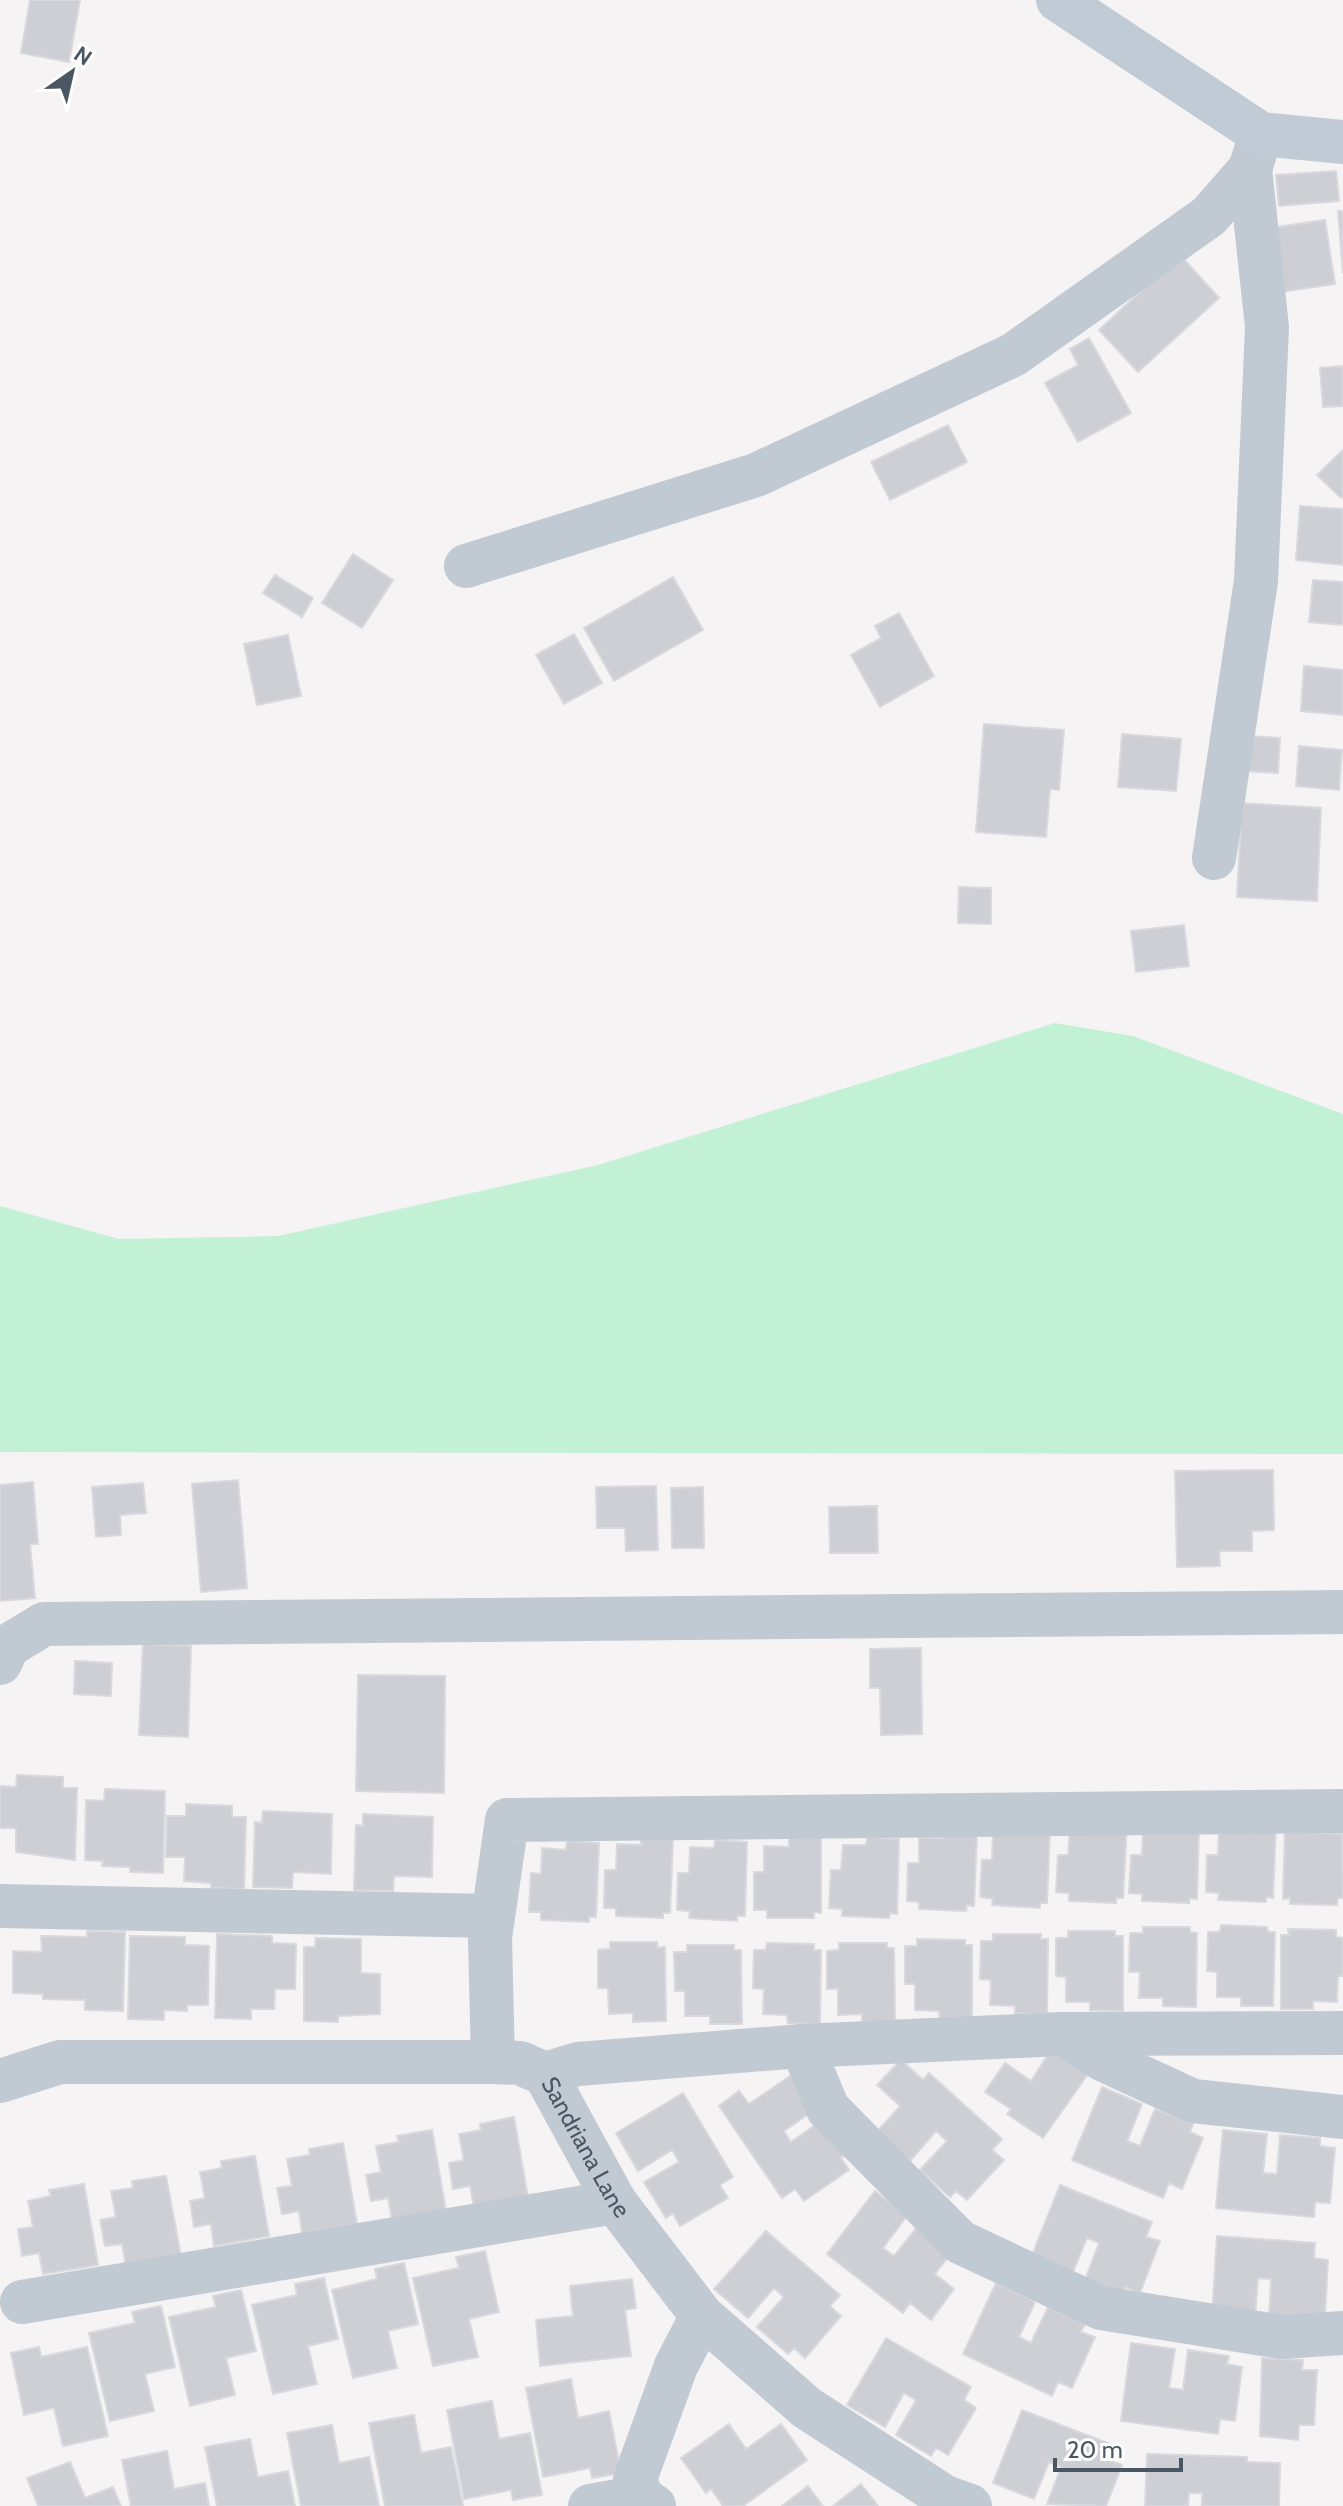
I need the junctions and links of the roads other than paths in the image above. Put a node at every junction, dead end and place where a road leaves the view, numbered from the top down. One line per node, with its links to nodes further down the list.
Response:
1 (1058, 0): 3 (street)
2 (1343, 142): 3 (street)
3 (1256, 151): 4 (street); 5 (street)
4 (466, 566)
5 (1214, 858)
6 (1343, 1612): 7 (street)
7 (0, 1663)
8 (1343, 1811): 10 (street)
9 (0, 1906): 10 (street)
10 (493, 1916): 14 (street)
11 (1343, 2033): 12 (street)
12 (1062, 2034): 13 (street); 17 (street)
13 (802, 2046): 15 (street); 21 (street)
14 (493, 2062): 15 (street, Sandriana Lane); 16 (street, Sandriana Lane)
15 (545, 2074): 18 (street, Sandriana Lane)
16 (0, 2081)
17 (1343, 2117)
18 (615, 2202): 19 (street); 20 (street, Sandriana Lane)
19 (22, 2302)
20 (702, 2316): 22 (street); 24 (street, Sandriana Lane)
21 (1343, 2333)
22 (647, 2502): 23 (street)
23 (590, 2506)
24 (970, 2506)

